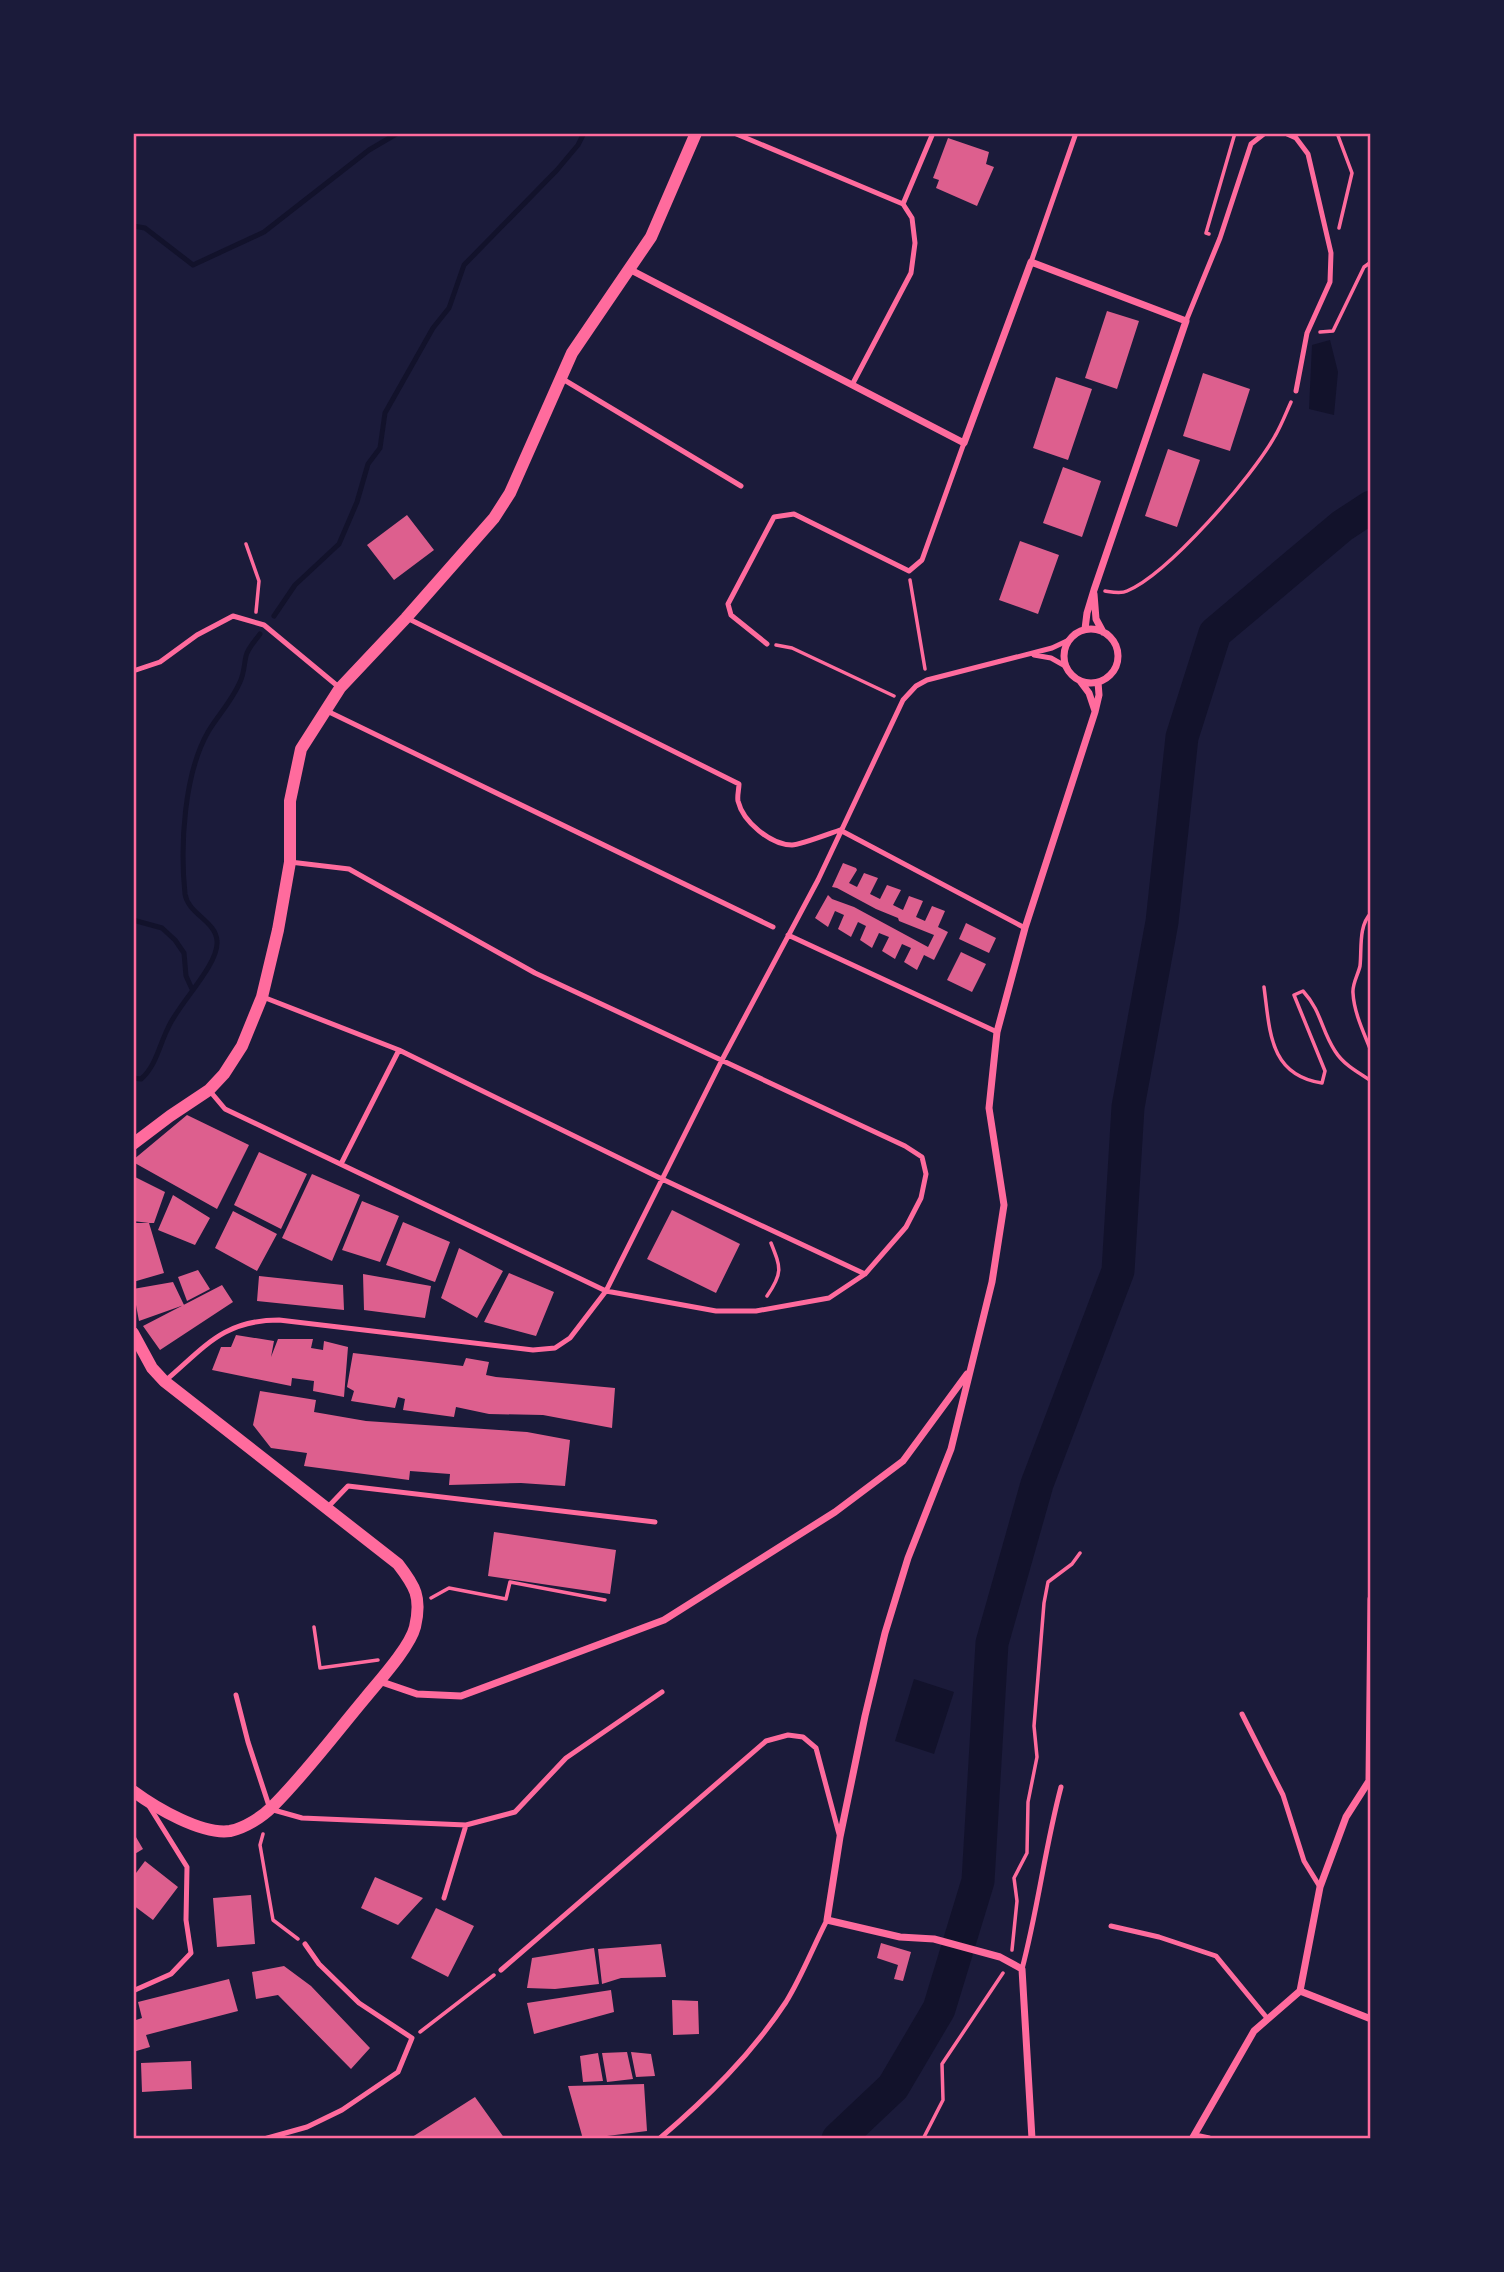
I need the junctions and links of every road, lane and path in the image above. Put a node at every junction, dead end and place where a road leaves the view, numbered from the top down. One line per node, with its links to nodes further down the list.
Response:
1 (696, 133): 14 (street)
2 (734, 133): 9 (lane)
3 (933, 133): 9 (lane)
4 (1076, 133): 12 (lane)
5 (1234, 133): 10 (path)
6 (1265, 133): 10 (lane)
7 (1285, 133): 11 (lane)
8 (1337, 133): 11 (path)
9 (903, 204): 18 (lane)
10 (1220, 238): 15 (lane)
11 (1331, 253): 19 (lane)
12 (1031, 261): 15 (street); 20 (street)
13 (1371, 262): 16 (path)
14 (629, 269): 17 (street); 18 (street)
15 (1186, 321): 24 (street)
16 (1334, 331)
17 (561, 378): 21 (lane); 25 (street)
18 (852, 385): 20 (street)
19 (1296, 391): 24 (path)
20 (964, 443): 23 (lane)
21 (741, 486)
22 (246, 544): 26 (path)
23 (909, 571): 30 (lane); 34 (path)
24 (1094, 590): 27 (street); 28 (street)
25 (406, 618): 37 (street); 41 (lane)
26 (254, 620): 33 (lane); 37 (lane)
27 (1084, 629): 28 (street); 29 (street)
28 (1103, 632): 36 (street)
29 (1069, 640): 31 (lane); 32 (street)
30 (767, 643): 38 (path)
31 (1031, 654): 32 (lane); 34 (lane)
32 (1067, 667): 35 (street)
33 (133, 671)
34 (927, 680): 38 (lane)
35 (1080, 680): 36 (street); 40 (street)
36 (1098, 682): 40 (street)
37 (340, 688): 39 (street)
38 (903, 700): 41 (lane)
39 (325, 710): 42 (street); 44 (lane)
40 (1095, 712): 45 (street)
41 (840, 830): 45 (lane); 46 (lane)
42 (289, 862): 48 (street); 52 (lane)
43 (1371, 913): 51 (path)
44 (772, 927)
45 (1025, 928): 49 (street)
46 (788, 935): 49 (lane); 52 (lane)
47 (1264, 987): 53 (path)
48 (262, 997): 50 (lane); 54 (street)
49 (997, 1032): 63 (street)
50 (399, 1051): 56 (lane); 57 (lane)
51 (1371, 1051)
52 (722, 1060): 57 (lane); 59 (lane)
53 (1371, 1073)
54 (209, 1090): 55 (street); 56 (lane)
55 (133, 1144)
56 (341, 1164): 60 (lane)
57 (662, 1179): 58 (lane); 60 (lane)
58 (765, 1228): 59 (lane); 61 (path)
59 (864, 1274): 61 (lane)
60 (606, 1291): 61 (lane); 64 (lane)
61 (756, 1311)
62 (133, 1333): 64 (street)
63 (970, 1370): 73 (street); 82 (street)
64 (164, 1381): 65 (street)
65 (327, 1508): 66 (lane); 70 (street)
66 (655, 1522)
67 (1080, 1553): 88 (path)
68 (1371, 1599): 83 (street)
69 (605, 1600): 70 (path)
70 (417, 1606): 72 (street)
71 (314, 1627): 72 (path)
72 (397, 1657): 73 (street)
73 (379, 1681): 80 (street)
74 (662, 1692): 81 (lane)
75 (236, 1695): 80 (lane)
76 (1242, 1714): 83 (lane)
77 (1061, 1787): 89 (lane)
78 (133, 1791): 79 (street)
79 (146, 1800): 80 (street); 91 (lane)
80 (270, 1809): 81 (lane); 87 (path)
81 (466, 1825): 84 (lane)
82 (840, 1837): 85 (street); 90 (lane)
83 (1320, 1887): 92 (street)
84 (444, 1898)
85 (827, 1920): 88 (street); 98 (lane)
86 (1111, 1926): 93 (lane)
87 (305, 1944): 95 (lane)
88 (1011, 1961): 89 (street); 99 (path)
89 (1022, 1969): 100 (street)
90 (500, 1970): 95 (path)
91 (135, 1990)
92 (1300, 1991): 93 (street); 94 (street)
93 (1267, 2018): 96 (street)
94 (1371, 2019)
95 (412, 2038): 97 (lane)
96 (1194, 2137): 101 (street)
97 (264, 2139)
98 (659, 2139)
99 (923, 2139)
100 (1032, 2139)
101 (1209, 2139)

